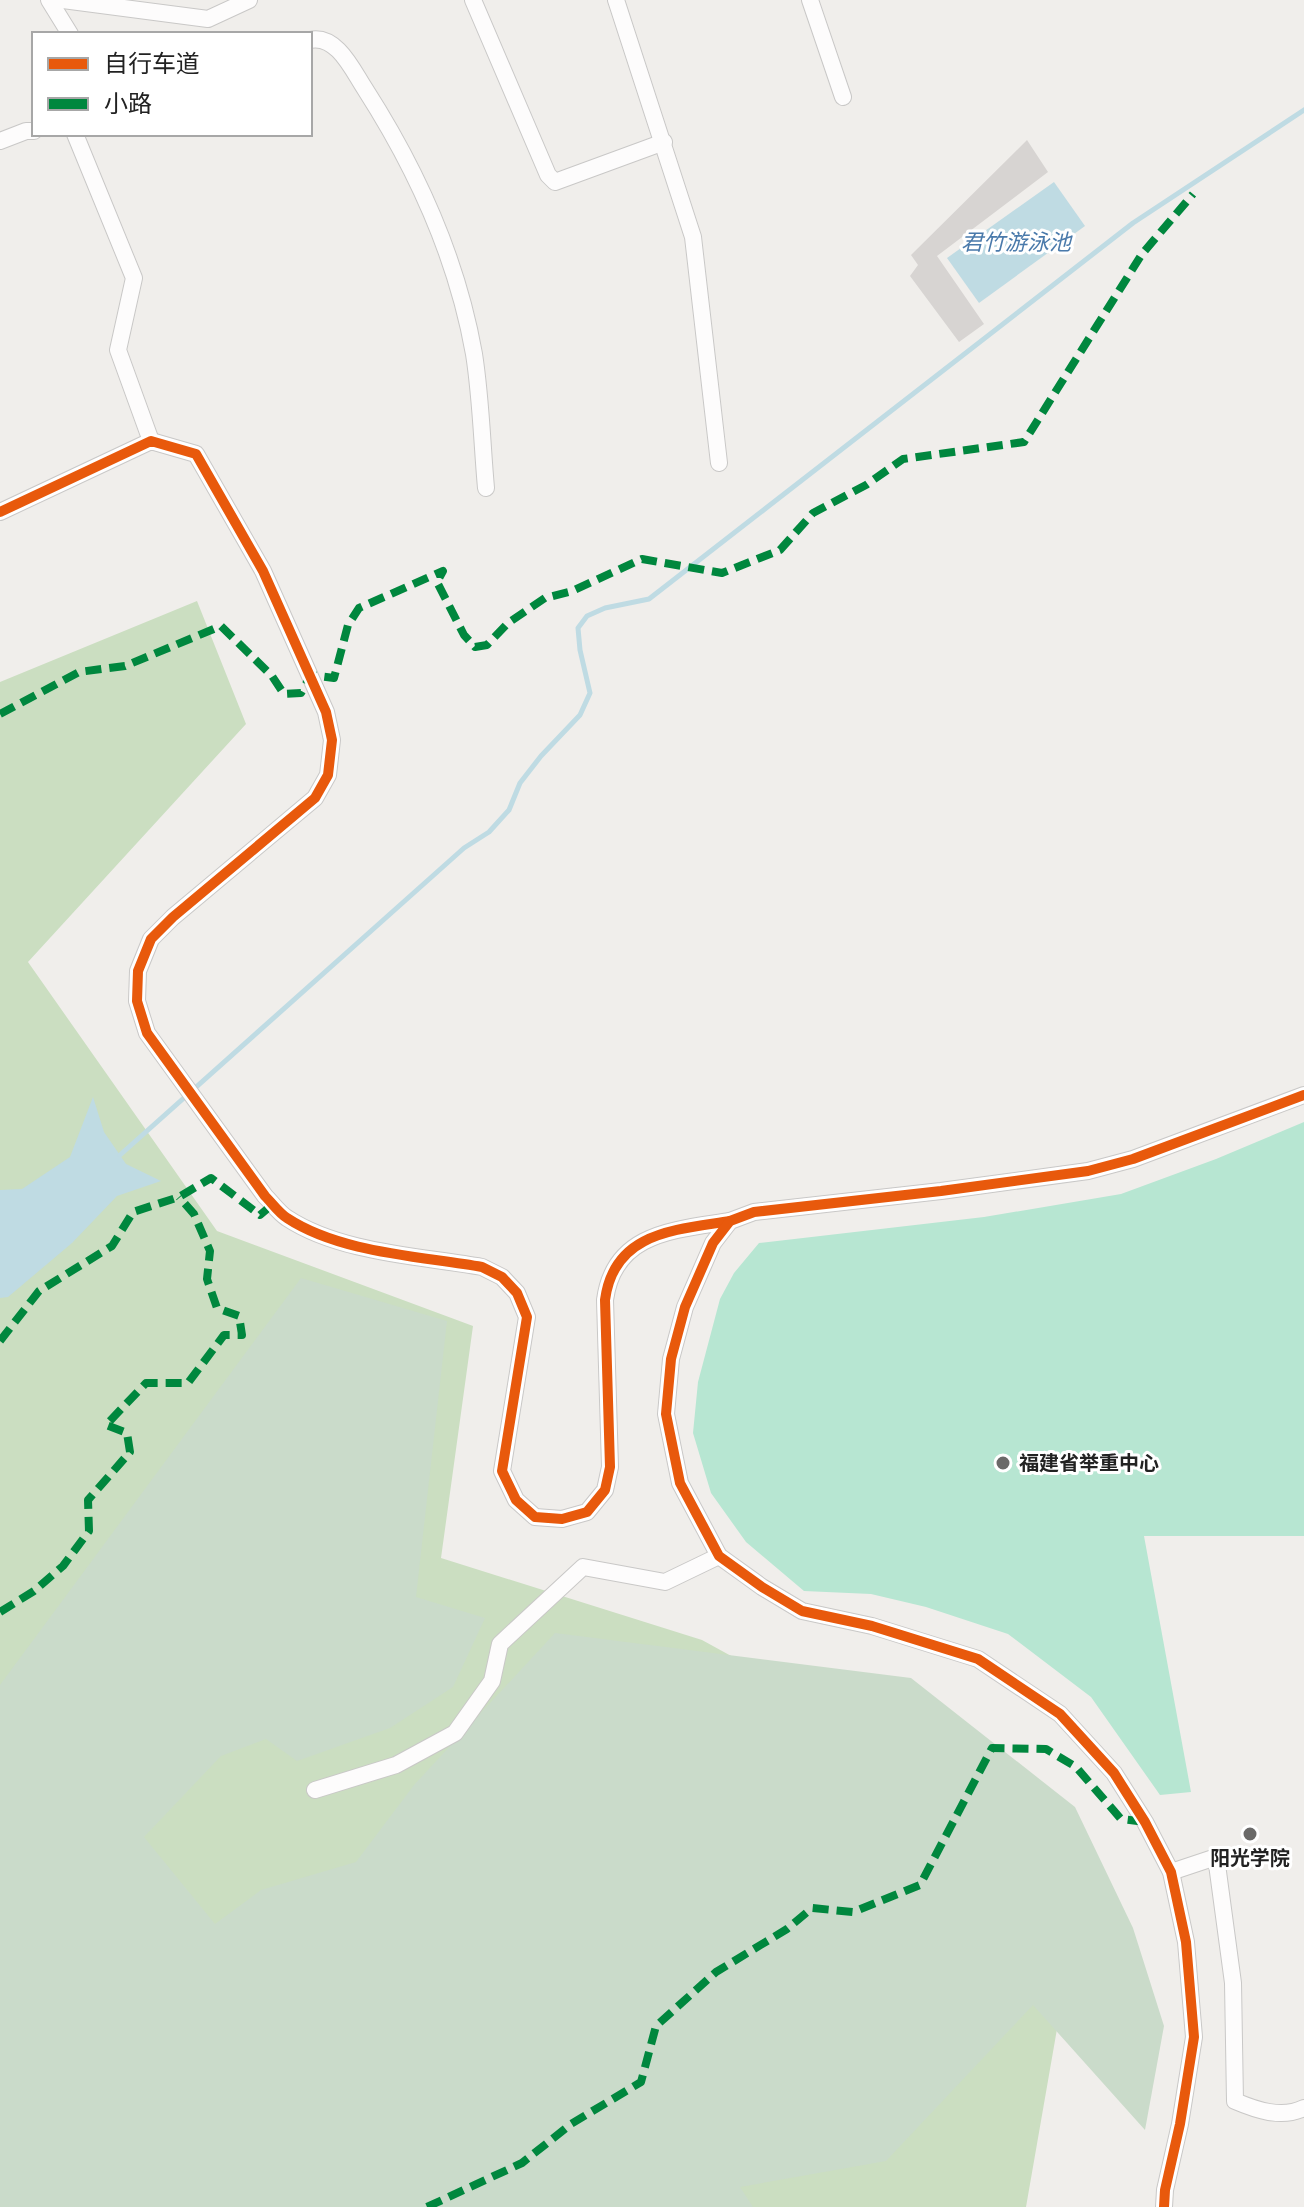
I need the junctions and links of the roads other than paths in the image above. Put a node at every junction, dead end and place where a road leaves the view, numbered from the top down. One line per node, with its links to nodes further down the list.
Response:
1 (49, 0): 7 (street)
2 (63, 0): 3 (street)
3 (249, 0)
4 (473, 0): 13 (street)
5 (616, 0): 13 (street)
6 (810, 0): 9 (street)
7 (69, 32)
8 (312, 39): 16 (street)
9 (843, 97)
10 (32, 131): 12 (street)
11 (75, 136): 14 (street)
12 (0, 141)
13 (664, 142): 15 (street)
14 (151, 441): 17 (street); 19 (street)
15 (719, 463)
16 (486, 488)
17 (0, 512)
18 (1304, 1095): 19 (street)
19 (730, 1221): 20 (street)
20 (719, 1556): 21 (street); 22 (street)
21 (315, 1790)
22 (1171, 1872): 23 (street); 24 (street)
23 (1304, 2108)
24 (1165, 2190): 25 (street); 26 (street)
25 (1155, 2207)
26 (1164, 2207)

